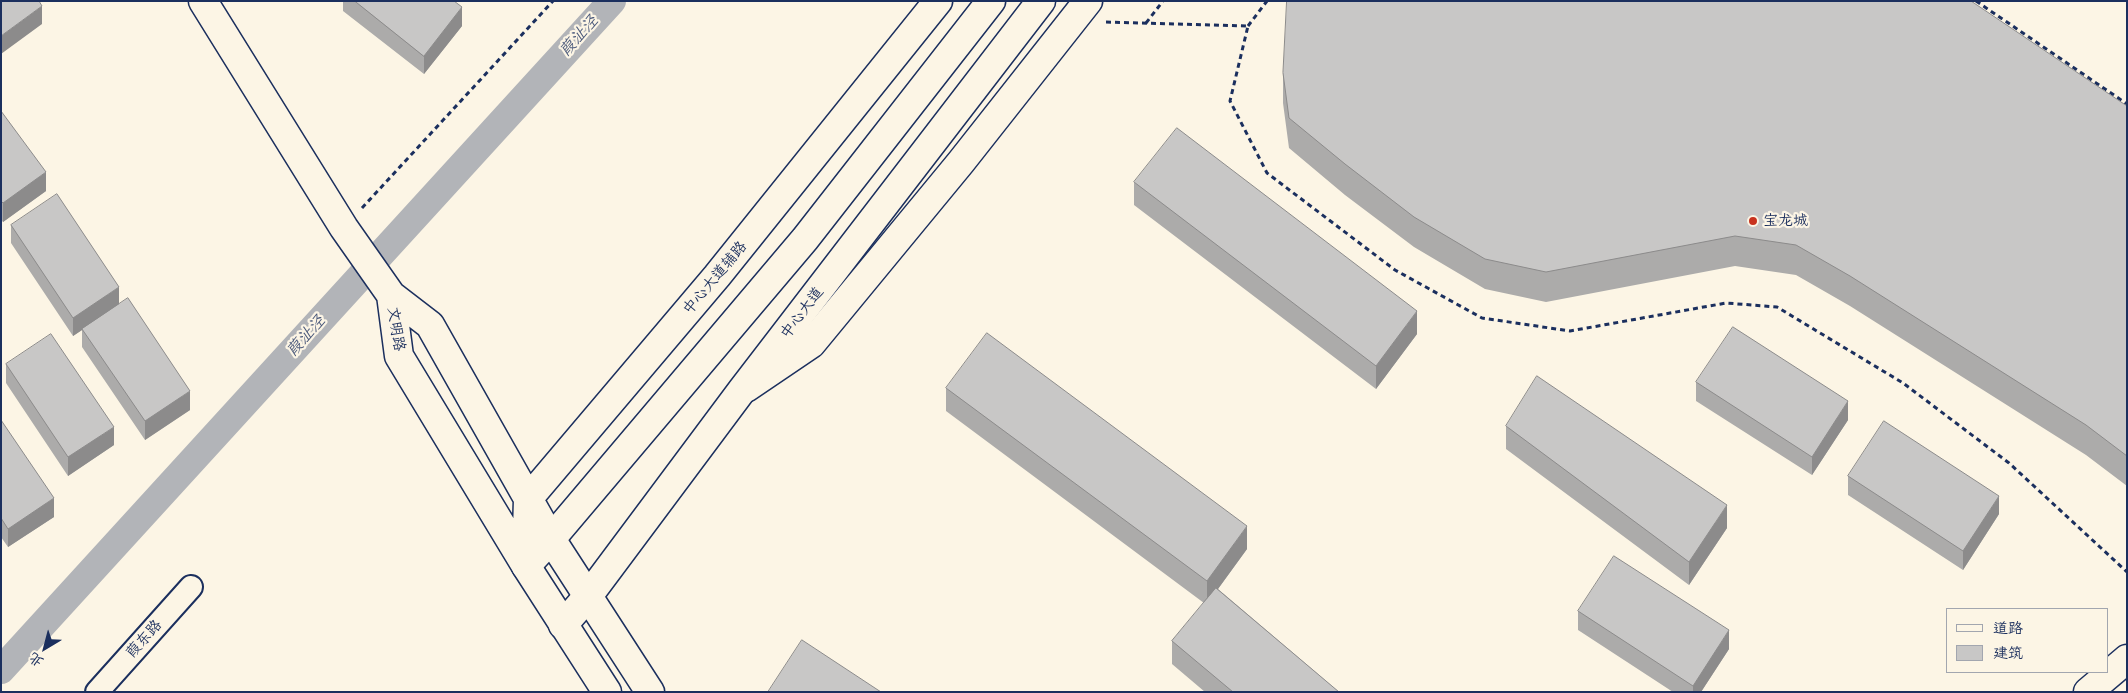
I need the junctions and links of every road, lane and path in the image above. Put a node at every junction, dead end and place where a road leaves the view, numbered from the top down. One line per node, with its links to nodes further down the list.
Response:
1 (203, 1): 13 (main road)
2 (553, 1): 13 (path)
3 (938, 1): 16 (main road, 中心大道辅路)
4 (991, 1): 17 (main road)
5 (1041, 1): 15 (main road, 中心大道)
6 (1163, 1): 10 (path)
7 (1267, 1): 11 (path)
8 (1976, 1): 12 (path)
9 (1079, 11): 10 (path); 15 (main road)
10 (1146, 23): 11 (path)
11 (1248, 26): 19 (path)
12 (2127, 104)
13 (344, 228): 14 (main road)
14 (391, 295): 16 (main road, 文明路); 18 (main road, 文明路)
15 (742, 390): 21 (main road, 中心大道)
16 (528, 499): 17 (main road, 文明路); 18 (main road)
17 (551, 539): 18 (main road); 21 (main road, 文明路)
18 (526, 566): 22 (main road, 文明路)
19 (2127, 572)
20 (191, 587): 24 (street, 葭东路)
21 (589, 595): 22 (main road, 中心大道); 26 (main road, 文明路)
22 (563, 625): 25 (main road, 文明路)
23 (2127, 659): 27 (main road)
24 (97, 692)
25 (607, 692)
26 (650, 692)
27 (2088, 692)

